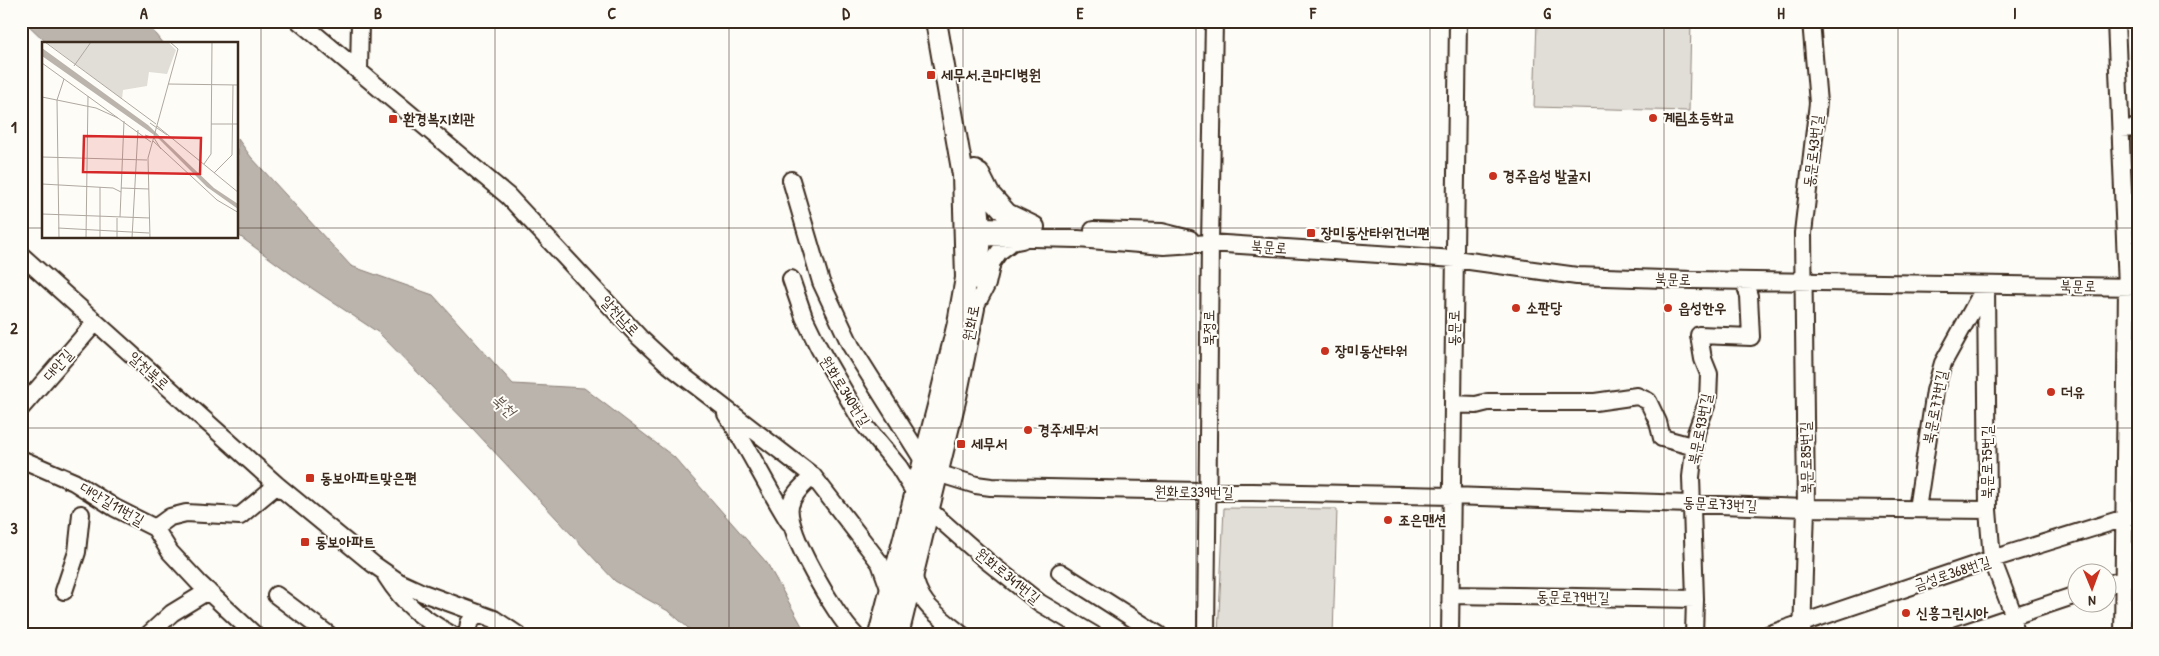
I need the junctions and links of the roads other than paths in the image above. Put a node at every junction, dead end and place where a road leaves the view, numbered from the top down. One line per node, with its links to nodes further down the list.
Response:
1 (299, 21): 9 (street, 알천남로)
2 (360, 21): 9 (street)
3 (936, 21): 14 (main road, 원화로)
4 (950, 21): 12 (main road, 원화로)
5 (1214, 21): 16 (street, 북정로)
6 (1458, 21): 18 (street, 동문로)
7 (1811, 21): 21 (street, 동문로43번길)
8 (2116, 21): 11 (street)
9 (359, 72): 27 (street, 알천남로)
10 (2138, 128): 11 (street)
11 (2121, 129): 23 (street)
12 (975, 169): 14 (main road, 원화로); 15 (main road)
13 (791, 180): 31 (street)
14 (973, 231): 15 (street, 북문로); 24 (main road, 원화로); 31 (main road, 원화로)
15 (1032, 233): 16 (street, 북문로); 24 (street)
16 (1210, 243): 18 (street, 북문로); 34 (street, 북정로)
17 (21, 256): 25 (street, 알천북로)
18 (1455, 259): 20 (street, 북문로); 26 (street, 동문로)
19 (791, 279): 35 (street, 원화로340번길)
20 (1744, 281): 21 (street, 북문로); 29 (street, 북문로93번길)
21 (1802, 281): 22 (street, 북문로); 38 (street, 북문로85번길)
22 (1986, 285): 23 (street, 북문로); 40 (street, 북문로77번길); 41 (street, 북문로75번길)
23 (2132, 287): 43 (street)
24 (974, 310): 31 (main road, 원화로)
25 (95, 323): 28 (street, 대안길); 33 (street, 알천북로)
26 (1453, 404): 29 (street); 36 (street, 동문로)
27 (720, 406): 32 (street, 알천남로); 44 (street)
28 (21, 408)
29 (1695, 447): 37 (street, 북문로93번길)
30 (21, 459): 45 (street, 대안길11번길)
31 (930, 468): 34 (street, 원화로339번길); 35 (main road, 원화로); 39 (main road, 원화로)
32 (813, 476): 44 (street); 46 (street, 알천남로)
33 (277, 485): 45 (street); 48 (street, 알천북로)
34 (1208, 492): 36 (street, 원화로339번길); 74 (street, 북정로)
35 (916, 493): 46 (main road, 원화로)
36 (1452, 496): 37 (street, 동문로73번길); 55 (street, 동문로)
37 (1693, 503): 38 (street, 동문로73번길); 57 (street, 북문로93번길)
38 (1806, 508): 40 (street, 동문로73번길); 62 (street, 북문로85번길)
39 (928, 509): 60 (main road, 원화로); 72 (street, 원화로341번길)
40 (1917, 509): 41 (street, 동문로73번길)
41 (1988, 510): 47 (street, 북문로75번길)
42 (81, 514): 52 (street)
43 (2131, 517): 47 (street, 금성로368번길); 50 (street)
44 (791, 525): 69 (street)
45 (155, 528): 53 (street, 대안길11번길)
46 (889, 560): 60 (main road, 원화로)
47 (1992, 560): 61 (street, 북문로75번길); 62 (street, 금성로368번길)
48 (382, 570): 58 (street, 알천북로); 66 (street)
49 (1060, 572): 73 (street)
50 (2131, 577): 51 (street); 80 (street)
51 (2116, 582)
52 (64, 591)
53 (208, 591): 63 (street); 64 (street, 대안길11번길)
54 (276, 595): 65 (street)
55 (1451, 595): 57 (street, 동문로79번길); 75 (street, 동문로)
56 (2066, 598): 61 (street)
57 (1695, 599): 76 (street, 북문로93번길)
58 (446, 601): 59 (street, 알천북로); 66 (street)
59 (479, 613): 67 (street); 68 (street, 알천북로)
60 (903, 615): 70 (main road); 71 (street)
61 (2014, 616): 78 (street); 79 (street, 북문로75번길)
62 (1803, 629): 77 (street, 금성로368번길)
63 (148, 635)
64 (254, 635)
65 (329, 635)
66 (452, 635)
67 (467, 635)
68 (518, 635)
69 (855, 635)
70 (879, 635)
71 (962, 635)
72 (1094, 635)
73 (1159, 635)
74 (1206, 635)
75 (1450, 635)
76 (1694, 635)
77 (1767, 635)
78 (1957, 635)
79 (2014, 635)
80 (2123, 635)

